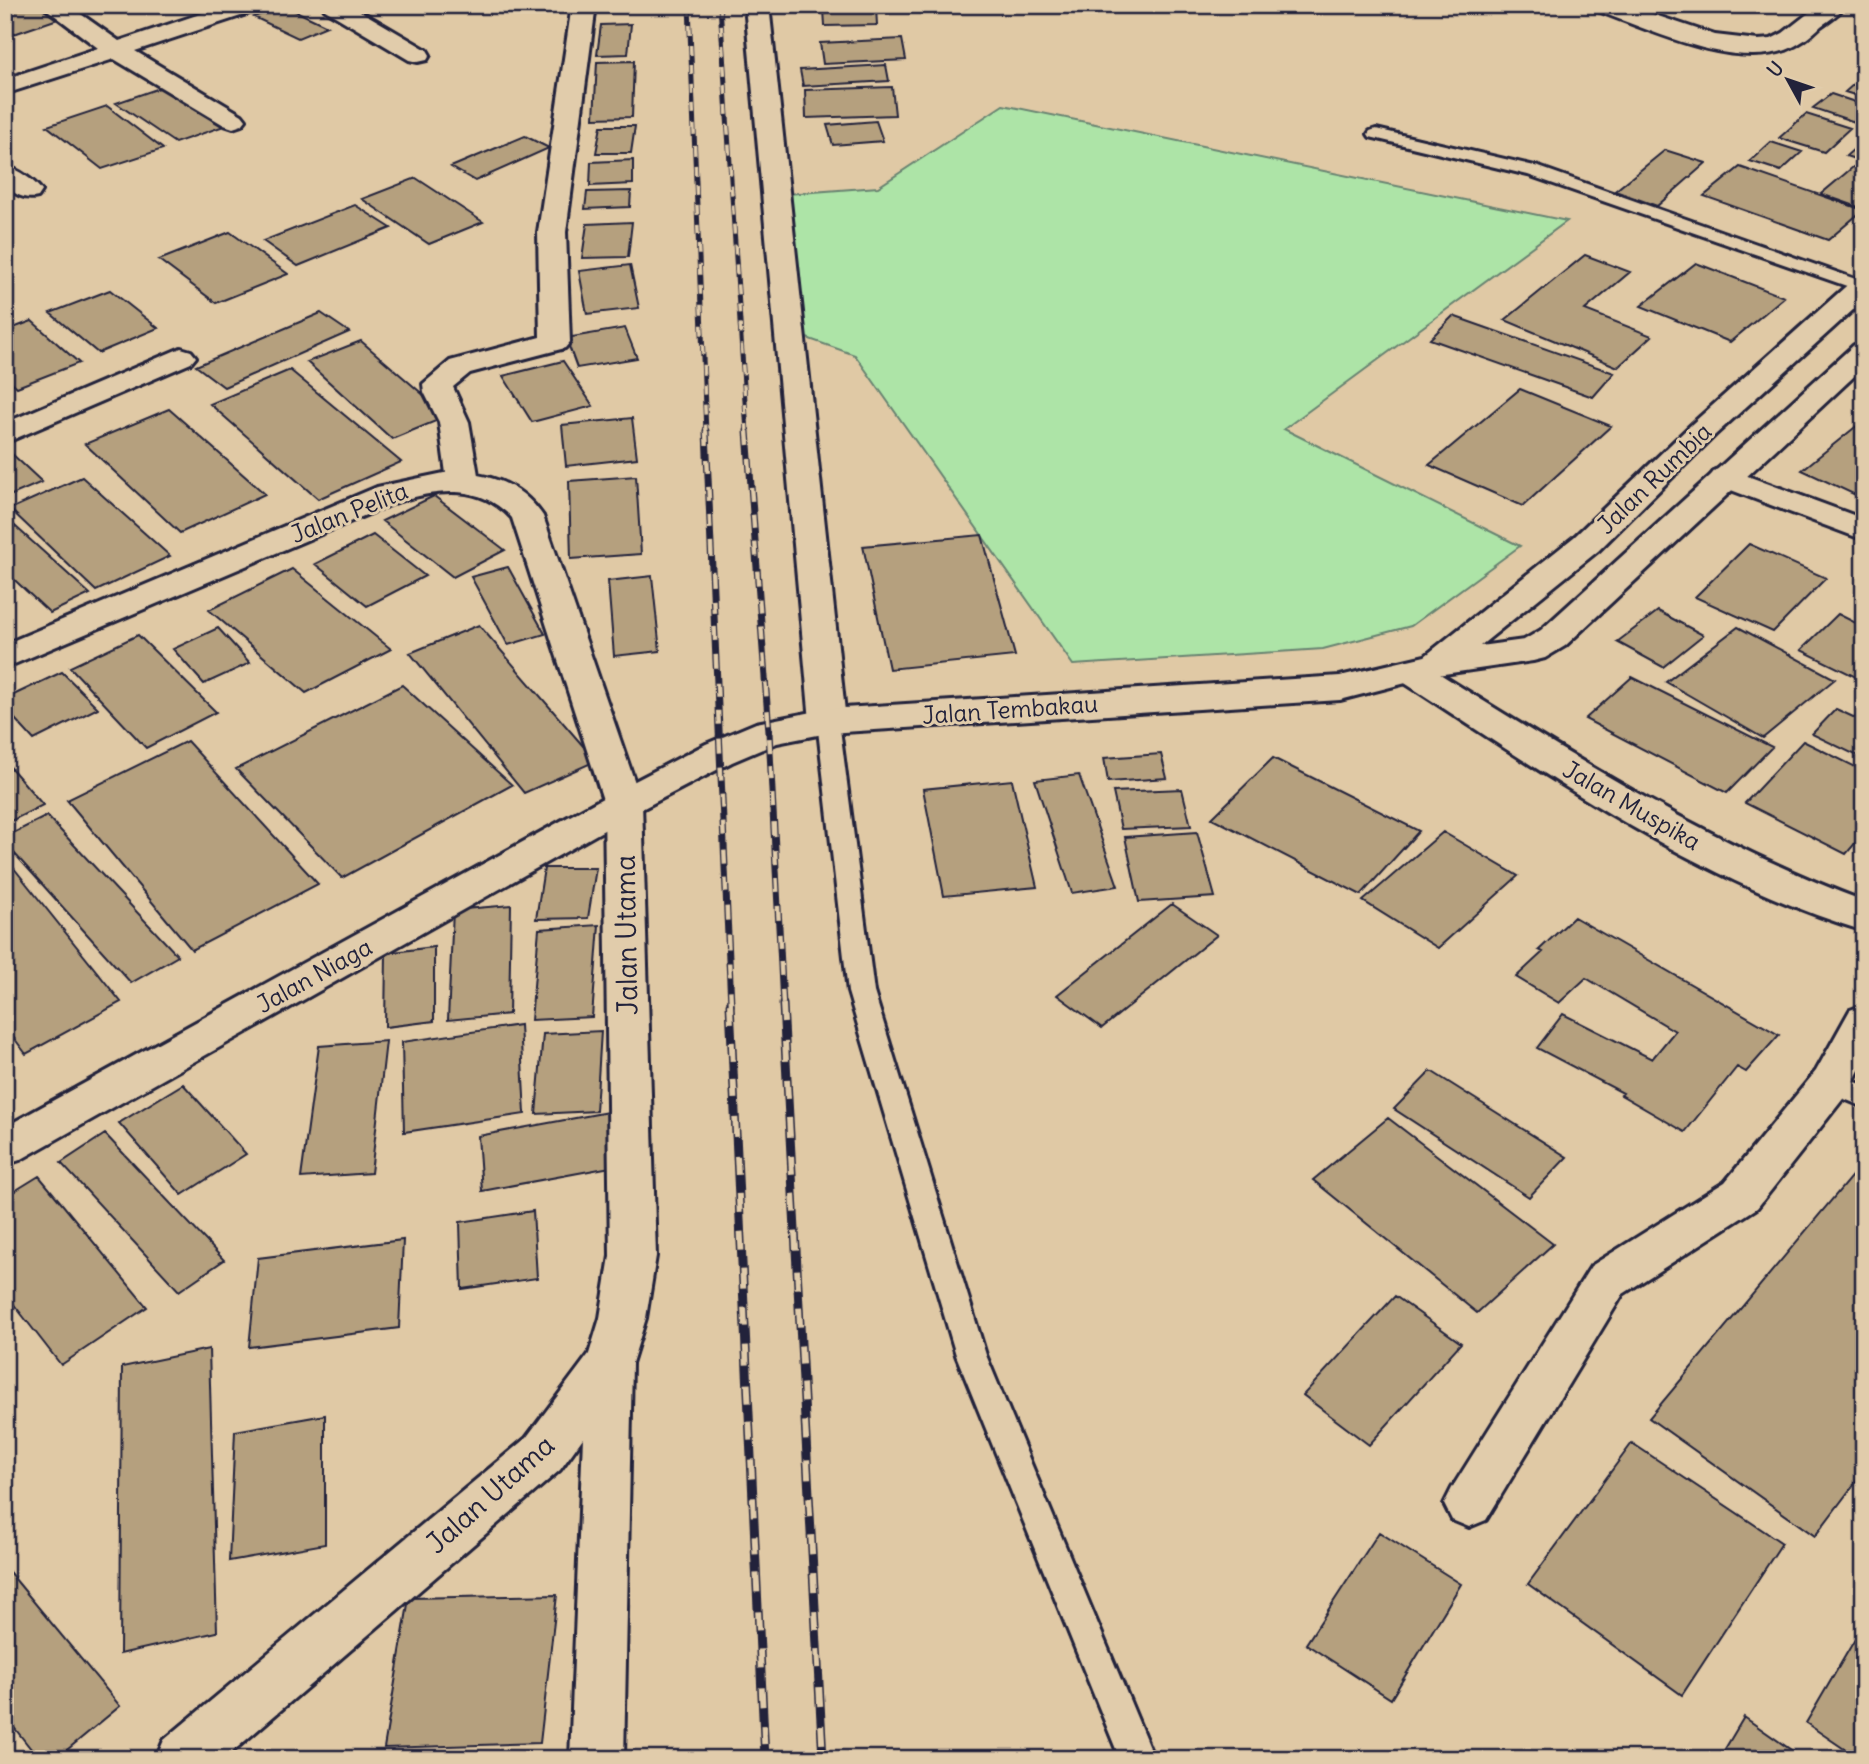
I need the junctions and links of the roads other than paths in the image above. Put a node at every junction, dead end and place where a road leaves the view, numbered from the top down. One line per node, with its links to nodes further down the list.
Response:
1 (52, 5): 8 (main road)
2 (251, 5): 8 (main road)
3 (333, 5): 9 (main road)
4 (584, 5): 20 (main road)
5 (757, 5): 24 (main road)
6 (1603, 5): 7 (main road)
7 (1834, 5)
8 (116, 50): 10 (main road); 11 (main road)
9 (418, 55)
10 (5, 88)
11 (233, 120)
12 (1376, 134): 15 (lane)
13 (5, 174): 14 (main road)
14 (29, 191)
15 (1863, 286): 23 (main road, Jalan Rumbia)
16 (1864, 351): 19 (main road, Jalan Rumbia)
17 (181, 357): 18 (main road)
18 (5, 434)
19 (1726, 477): 21 (main road); 23 (main road, Jalan Rumbia)
20 (463, 481): 22 (main road, Jalan Pelita); 25 (main road, Jalan Pelita)
21 (1864, 530)
22 (5, 657)
23 (1424, 668): 24 (main road, Jalan Tembakau); 26 (main road, Jalan Muspika)
24 (828, 721): 25 (main road, Jalan Tembakau); 34 (lane)
25 (623, 803): 29 (main road, Jalan Niaga); 30 (main road, Jalan Utama)
26 (1864, 917)
27 (1864, 1021): 28 (main road)
28 (1847, 1089): 31 (main road)
29 (5, 1148)
30 (609, 1363): 32 (main road, Jalan Utama); 33 (main road)
31 (1469, 1504)
32 (183, 1759)
33 (597, 1759)
34 (1137, 1759)

